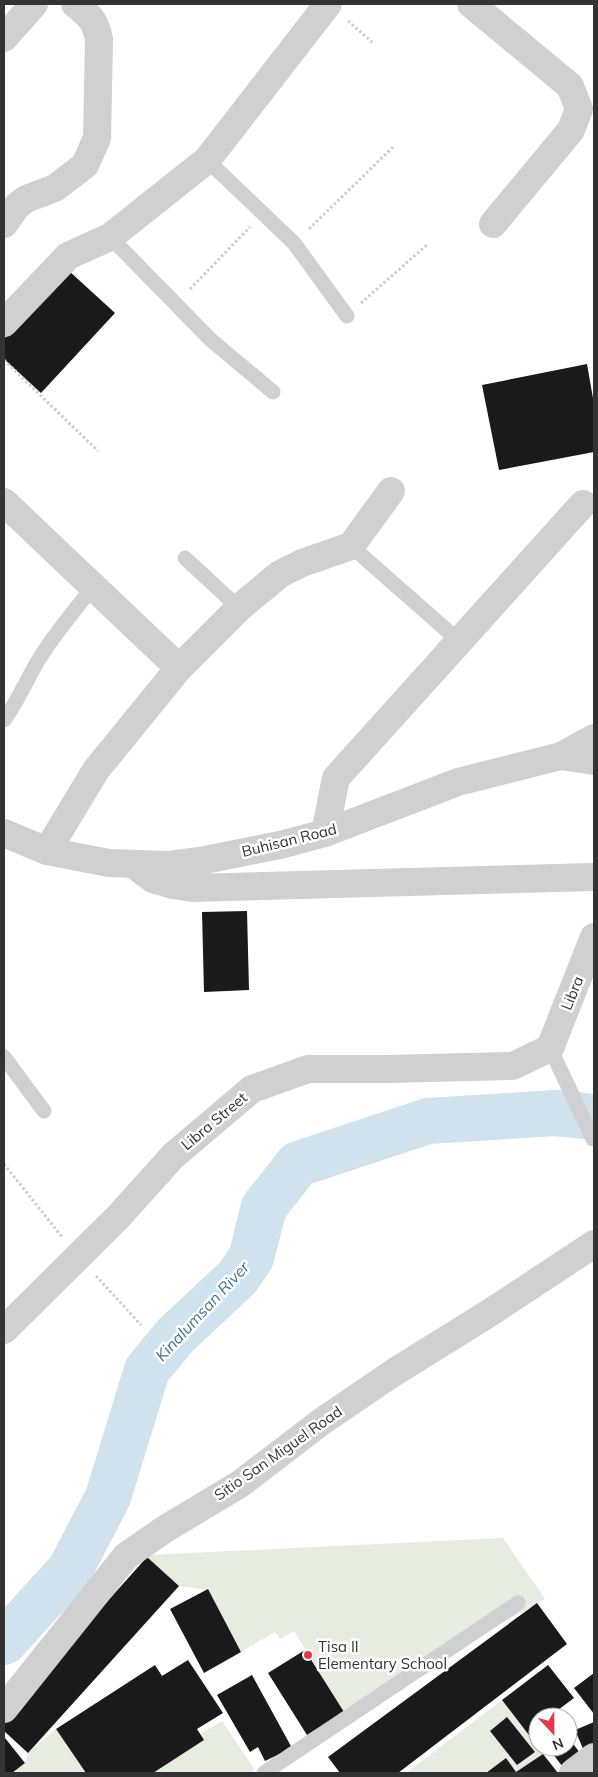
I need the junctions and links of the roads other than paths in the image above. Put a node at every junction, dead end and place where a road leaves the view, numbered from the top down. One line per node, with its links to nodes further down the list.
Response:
1 (34, 4): 5 (street)
2 (75, 4): 7 (street)
3 (484, 8): 8 (street)
4 (336, 10): 6 (street)
5 (4, 38)
6 (207, 160): 9 (street); 10 (lane)
7 (4, 224)
8 (493, 224)
9 (110, 237): 11 (street); 12 (lane)
10 (347, 316)
11 (4, 323)
12 (274, 392)
13 (391, 491): 16 (street)
14 (4, 502): 18 (street)
15 (582, 504): 20 (street)
16 (351, 546): 19 (street); 20 (lane)
17 (185, 558): 19 (lane)
18 (93, 587): 21 (street); 22 (lane)
19 (239, 608): 21 (street)
20 (459, 641): 27 (street)
21 (179, 668): 28 (street)
22 (4, 720)
23 (594, 738): 24 (street, Buhisan Road)
24 (560, 756): 25 (street); 27 (street, Buhisan Road)
25 (594, 761)
26 (4, 833): 28 (street, Buhisan Road)
27 (325, 833): 29 (street, Buhisan Road)
28 (47, 851): 29 (street, Buhisan Road)
29 (134, 864): 30 (street)
30 (594, 877)
31 (594, 937): 32 (street, Libra)
32 (550, 1048): 35 (lane); 37 (street, Libra Street)
33 (4, 1057): 34 (lane)
34 (44, 1112)
35 (594, 1139)
36 (594, 1244): 39 (street, Sitio San Miguel Road)
37 (4, 1330)
38 (518, 1602): 41 (lane)
39 (4, 1709)
40 (594, 1757): 42 (street)
41 (264, 1773)
42 (573, 1773)

